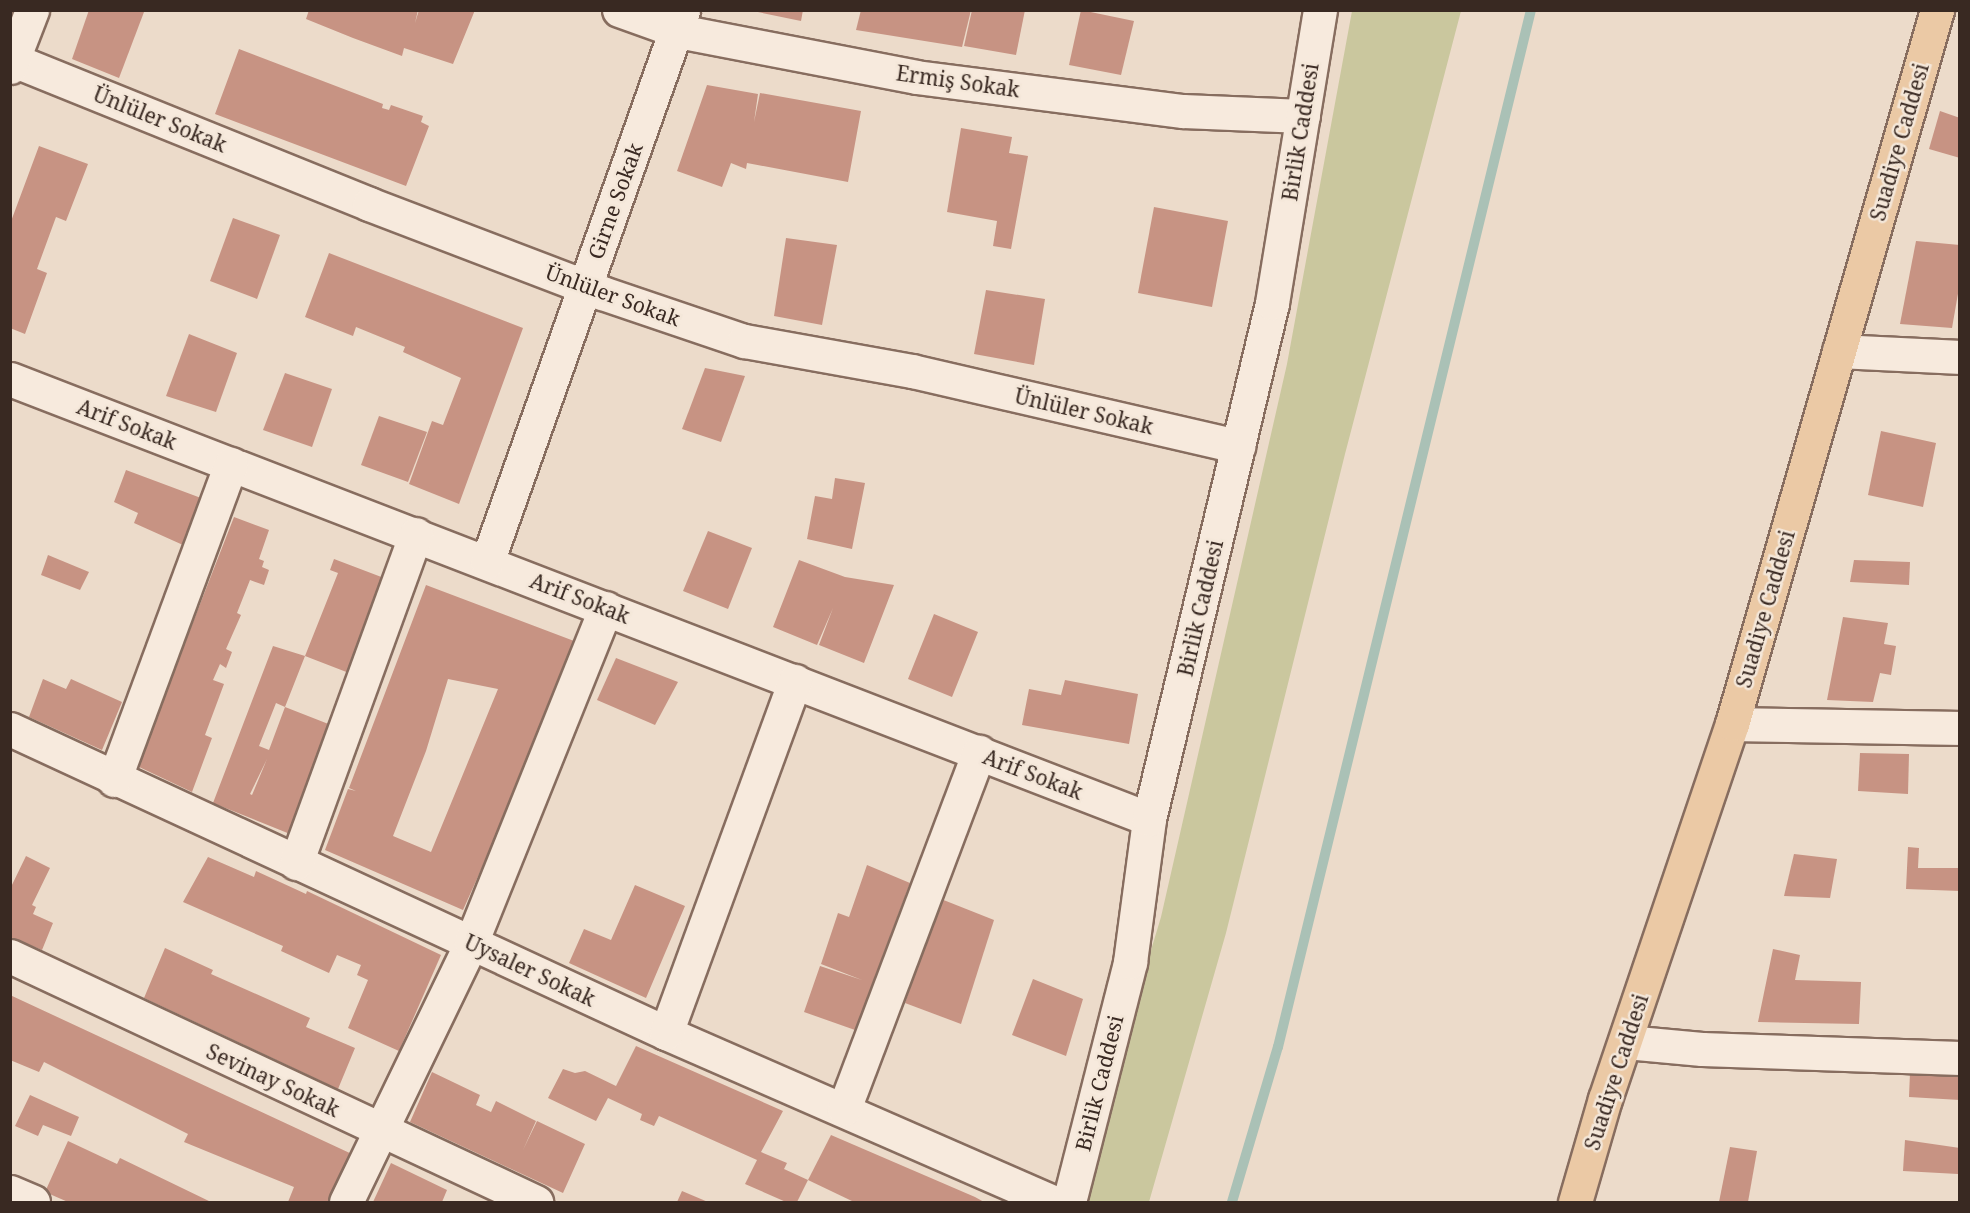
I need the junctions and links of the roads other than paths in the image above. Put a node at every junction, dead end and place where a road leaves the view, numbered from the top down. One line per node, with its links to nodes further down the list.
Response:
1 (32, 10): 6 (street)
2 (619, 10): 5 (street, Ermiş Sokak)
3 (1320, 10): 7 (street, Birlik Caddesi)
4 (1937, 10): 9 (main road, Suadiye Caddesi)
5 (681, 21): 7 (street, Ermiş Sokak); 8 (street, Girne Sokak)
6 (12, 64): 8 (street, Ünlüler Sokak)
7 (1303, 116): 12 (street, Birlik Caddesi)
8 (585, 286): 12 (street, Ünlüler Sokak); 15 (street, Girne Sokak)
9 (1839, 351): 10 (street); 18 (main road, Suadiye Caddesi)
10 (1959, 357)
11 (10, 379): 13 (street, Arif Sokak)
12 (1238, 446): 23 (street, Birlik Caddesi)
13 (231, 464): 14 (street, Arif Sokak); 22 (street)
14 (416, 534): 15 (street, Arif Sokak); 24 (street)
15 (487, 562): 16 (street, Arif Sokak)
16 (606, 608): 17 (street, Arif Sokak); 25 (street)
17 (795, 681): 21 (street, Arif Sokak); 27 (street)
18 (1732, 724): 19 (street); 28 (main road, Suadiye Caddesi)
19 (1959, 728)
20 (10, 729): 22 (street, Uysaler Sokak)
21 (979, 752): 23 (street, Arif Sokak); 30 (street)
22 (114, 780): 24 (street, Uysaler Sokak)
23 (1149, 819): 37 (street, Birlik Caddesi)
24 (296, 863): 25 (street, Uysaler Sokak)
25 (471, 943): 27 (street, Uysaler Sokak); 31 (street)
26 (10, 956): 31 (street, Sevinay Sokak)
27 (666, 1033): 30 (street, Uysaler Sokak)
28 (1626, 1042): 29 (street); 38 (main road, Suadiye Caddesi)
29 (1959, 1058)
30 (844, 1109): 36 (street, Uysaler Sokak)
31 (377, 1130): 34 (street); 35 (street, Sevinay Sokak)
32 (10, 1192): 33 (street)
33 (33, 1203)
34 (346, 1203)
35 (536, 1203)
36 (1053, 1203)
37 (1069, 1203)
38 (1575, 1203)

